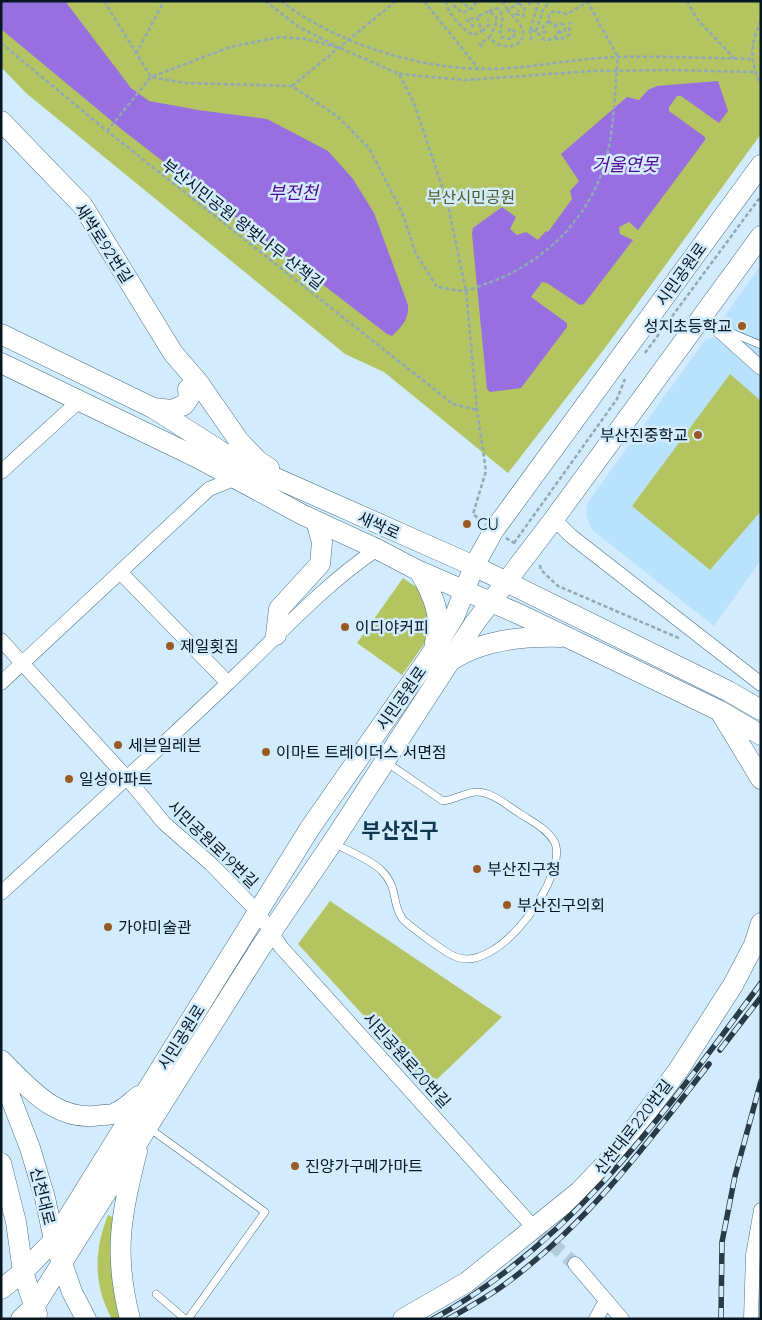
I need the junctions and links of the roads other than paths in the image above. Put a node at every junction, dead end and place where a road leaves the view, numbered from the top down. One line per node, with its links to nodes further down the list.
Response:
1 (1, 122): 7 (main road, 새싹로92번길)
2 (761, 165): 19 (main road, 시민공원로)
3 (761, 236): 4 (main road, 시민공원로)
4 (707, 319): 6 (lane); 9 (street); 16 (main road, 시민공원로)
5 (1, 334): 12 (main road, 새싹로)
6 (761, 345)
7 (173, 353): 10 (main road, 새싹로92번길); 15 (main road, 새싹로92번길)
8 (2, 365): 11 (main road, 새싹로)
9 (761, 368)
10 (188, 389): 12 (main road); 13 (main road, 새싹로92번길)
11 (79, 401): 13 (main road, 새싹로); 14 (street)
12 (153, 408): 13 (main road, 새싹로)
13 (233, 469): 15 (main road, 새싹로); 17 (main road, 새싹로); 21 (street)
14 (1, 472)
15 (311, 495): 19 (main road, 새싹로)
16 (554, 518): 22 (main road, 시민공원로); 32 (street)
17 (316, 521): 18 (main road, 새싹로); 25 (main road)
18 (377, 548): 20 (main road, 새싹로); 25 (street, 새싹로)
19 (474, 566): 22 (main road, 새싹로); 23 (main road, 시민공원로)
20 (419, 571): 23 (main road, 새싹로); 28 (main road)
21 (121, 573): 29 (street); 31 (street)
22 (507, 583): 24 (main road, 시민공원로); 33 (main road, 새싹로)
23 (464, 591): 24 (main road, 새싹로); 28 (main road, 시민공원로)
24 (493, 601): 26 (main road, 새싹로); 28 (main road, 시민공원로)
25 (276, 635): 31 (street, 새싹로)
26 (568, 637): 28 (main road); 34 (main road, 새싹로)
27 (1, 640): 29 (street, 시민공원로19번길)
28 (439, 659): 36 (main road, 시민공원로); 41 (main road, 시민공원로)
29 (23, 663): 30 (street); 37 (street, 시민공원로19번길)
30 (1, 683)
31 (228, 683): 37 (street)
32 (761, 684)
33 (761, 710)
34 (720, 712): 35 (main road, 새싹로); 38 (main road)
35 (761, 735)
36 (385, 762): 39 (main road, 시민공원로); 39 (lane)
37 (127, 778): 40 (street); 41 (street, 시민공원로19번길)
38 (761, 779)
39 (332, 843): 43 (main road, 시민공원로)
40 (1, 893)
41 (257, 912): 43 (street, 시민공원로20번길); 46 (main road, 시민공원로)
42 (761, 923): 50 (main road, 신천대로220번길)
43 (272, 930): 47 (main road, 시민공원로); 50 (street, 시민공원로20번길)
44 (1, 1060): 46 (main road)
45 (1, 1073): 51 (main road, 신천대로)
46 (149, 1089): 51 (main road, 시민공원로)
47 (144, 1129): 52 (main road, 시민공원로); 60 (main road); 61 (lane)
48 (1, 1163): 54 (main road, 신천대로)
49 (761, 1210): 65 (street)
50 (535, 1229): 62 (main road, 신천대로220번길)
51 (54, 1240): 52 (main road, 신천대로); 54 (main road, 시민공원로)
52 (61, 1262): 58 (main road, 시민공원로); 59 (main road, 신천대로)
53 (575, 1264): 57 (street)
54 (23, 1272): 55 (main road, 시민공원로); 58 (main road, 신천대로)
55 (1, 1289)
56 (156, 1294): 61 (lane)
57 (606, 1301): 63 (street); 64 (street)
58 (32, 1315)
59 (86, 1319)
60 (130, 1319)
61 (186, 1319)
62 (402, 1319)
63 (596, 1319)
64 (622, 1319)
65 (751, 1319)

